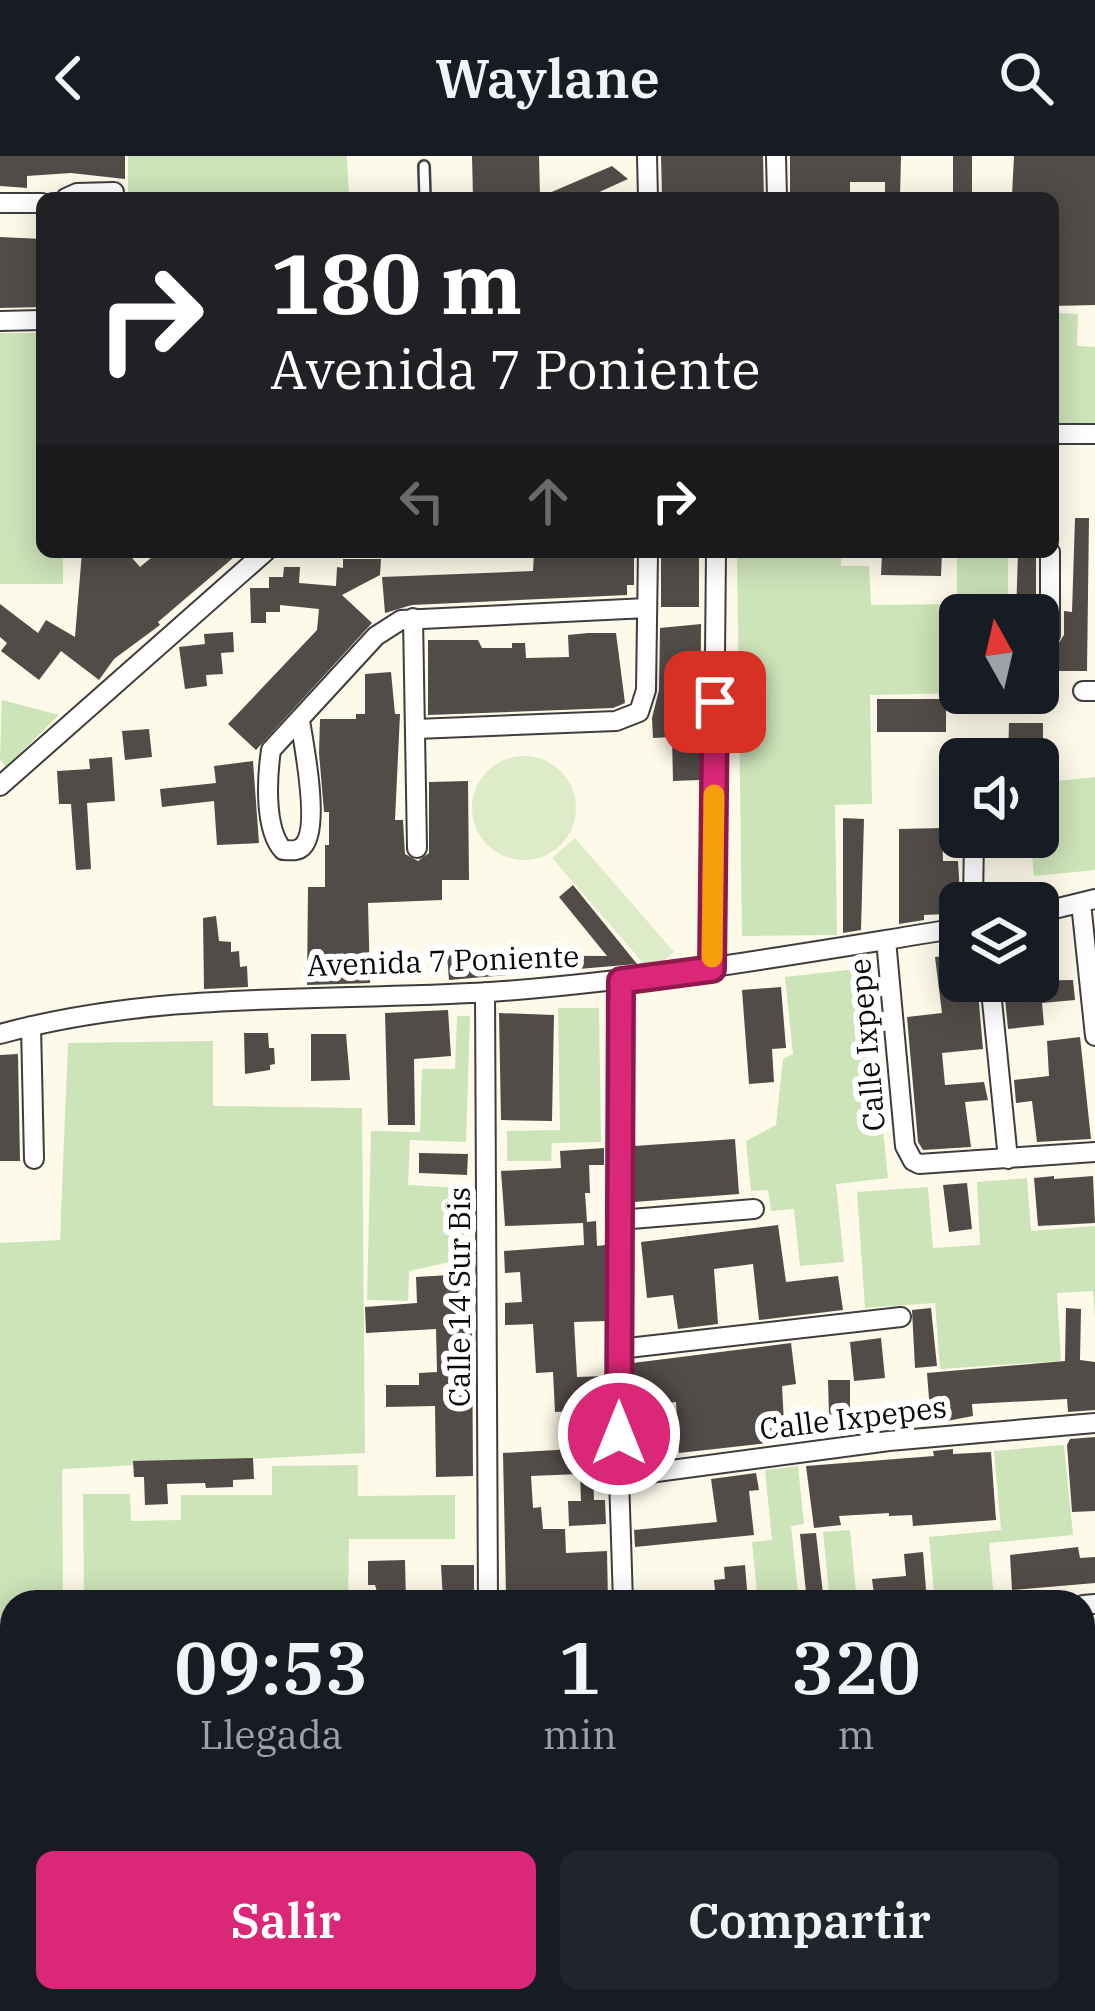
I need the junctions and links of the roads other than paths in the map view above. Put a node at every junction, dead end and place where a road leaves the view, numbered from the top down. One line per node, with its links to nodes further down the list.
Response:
1 (647, 156): 5 (street)
2 (776, 156): 6 (street)
3 (424, 166): 4 (lane)
4 (425, 192)
5 (648, 192)
6 (777, 192)
7 (0, 203): 8 (street)
8 (36, 203)
9 (36, 320): 10 (street)
10 (0, 321)
11 (1059, 434): 12 (street)
12 (1095, 434)
13 (259, 558): 22 (street)
14 (648, 558): 18 (street)
15 (716, 558): 28 (street)
16 (1051, 558): 17 (street)
17 (1050, 594)
18 (647, 608): 19 (street); 21 (street)
19 (412, 618): 20 (street); 21 (street)
20 (300, 721): 20 (street)
21 (416, 728): 24 (street)
22 (8, 771): 23 (street)
23 (0, 786)
24 (417, 848)
25 (1088, 901): 34 (street)
26 (939, 931): 27 (street, Avenida 7 Poniente)
27 (886, 940): 28 (street, Avenida 7 Poniente); 36 (street, Calle Ixpepe)
28 (712, 969): 29 (street, Avenida 7 Poniente)
29 (621, 981): 30 (street, Avenida 7 Poniente); 39 (street)
30 (485, 992): 32 (street, Avenida 7 Poniente); 44 (street, Calle 14 Sur Bis)
31 (992, 1002): 36 (street)
32 (31, 1026): 33 (street, Avenida 7 Poniente); 37 (street)
33 (0, 1034)
34 (1095, 1036)
35 (1095, 1152): 36 (street)
36 (1009, 1159)
37 (34, 1160)
38 (754, 1209): 39 (street)
39 (619, 1220): 41 (street)
40 (901, 1317): 41 (street)
41 (620, 1349): 43 (street)
42 (1095, 1424): 43 (street, Calle Ixpepes)
43 (619, 1477): 45 (street)
44 (488, 1590)
45 (623, 1590)

